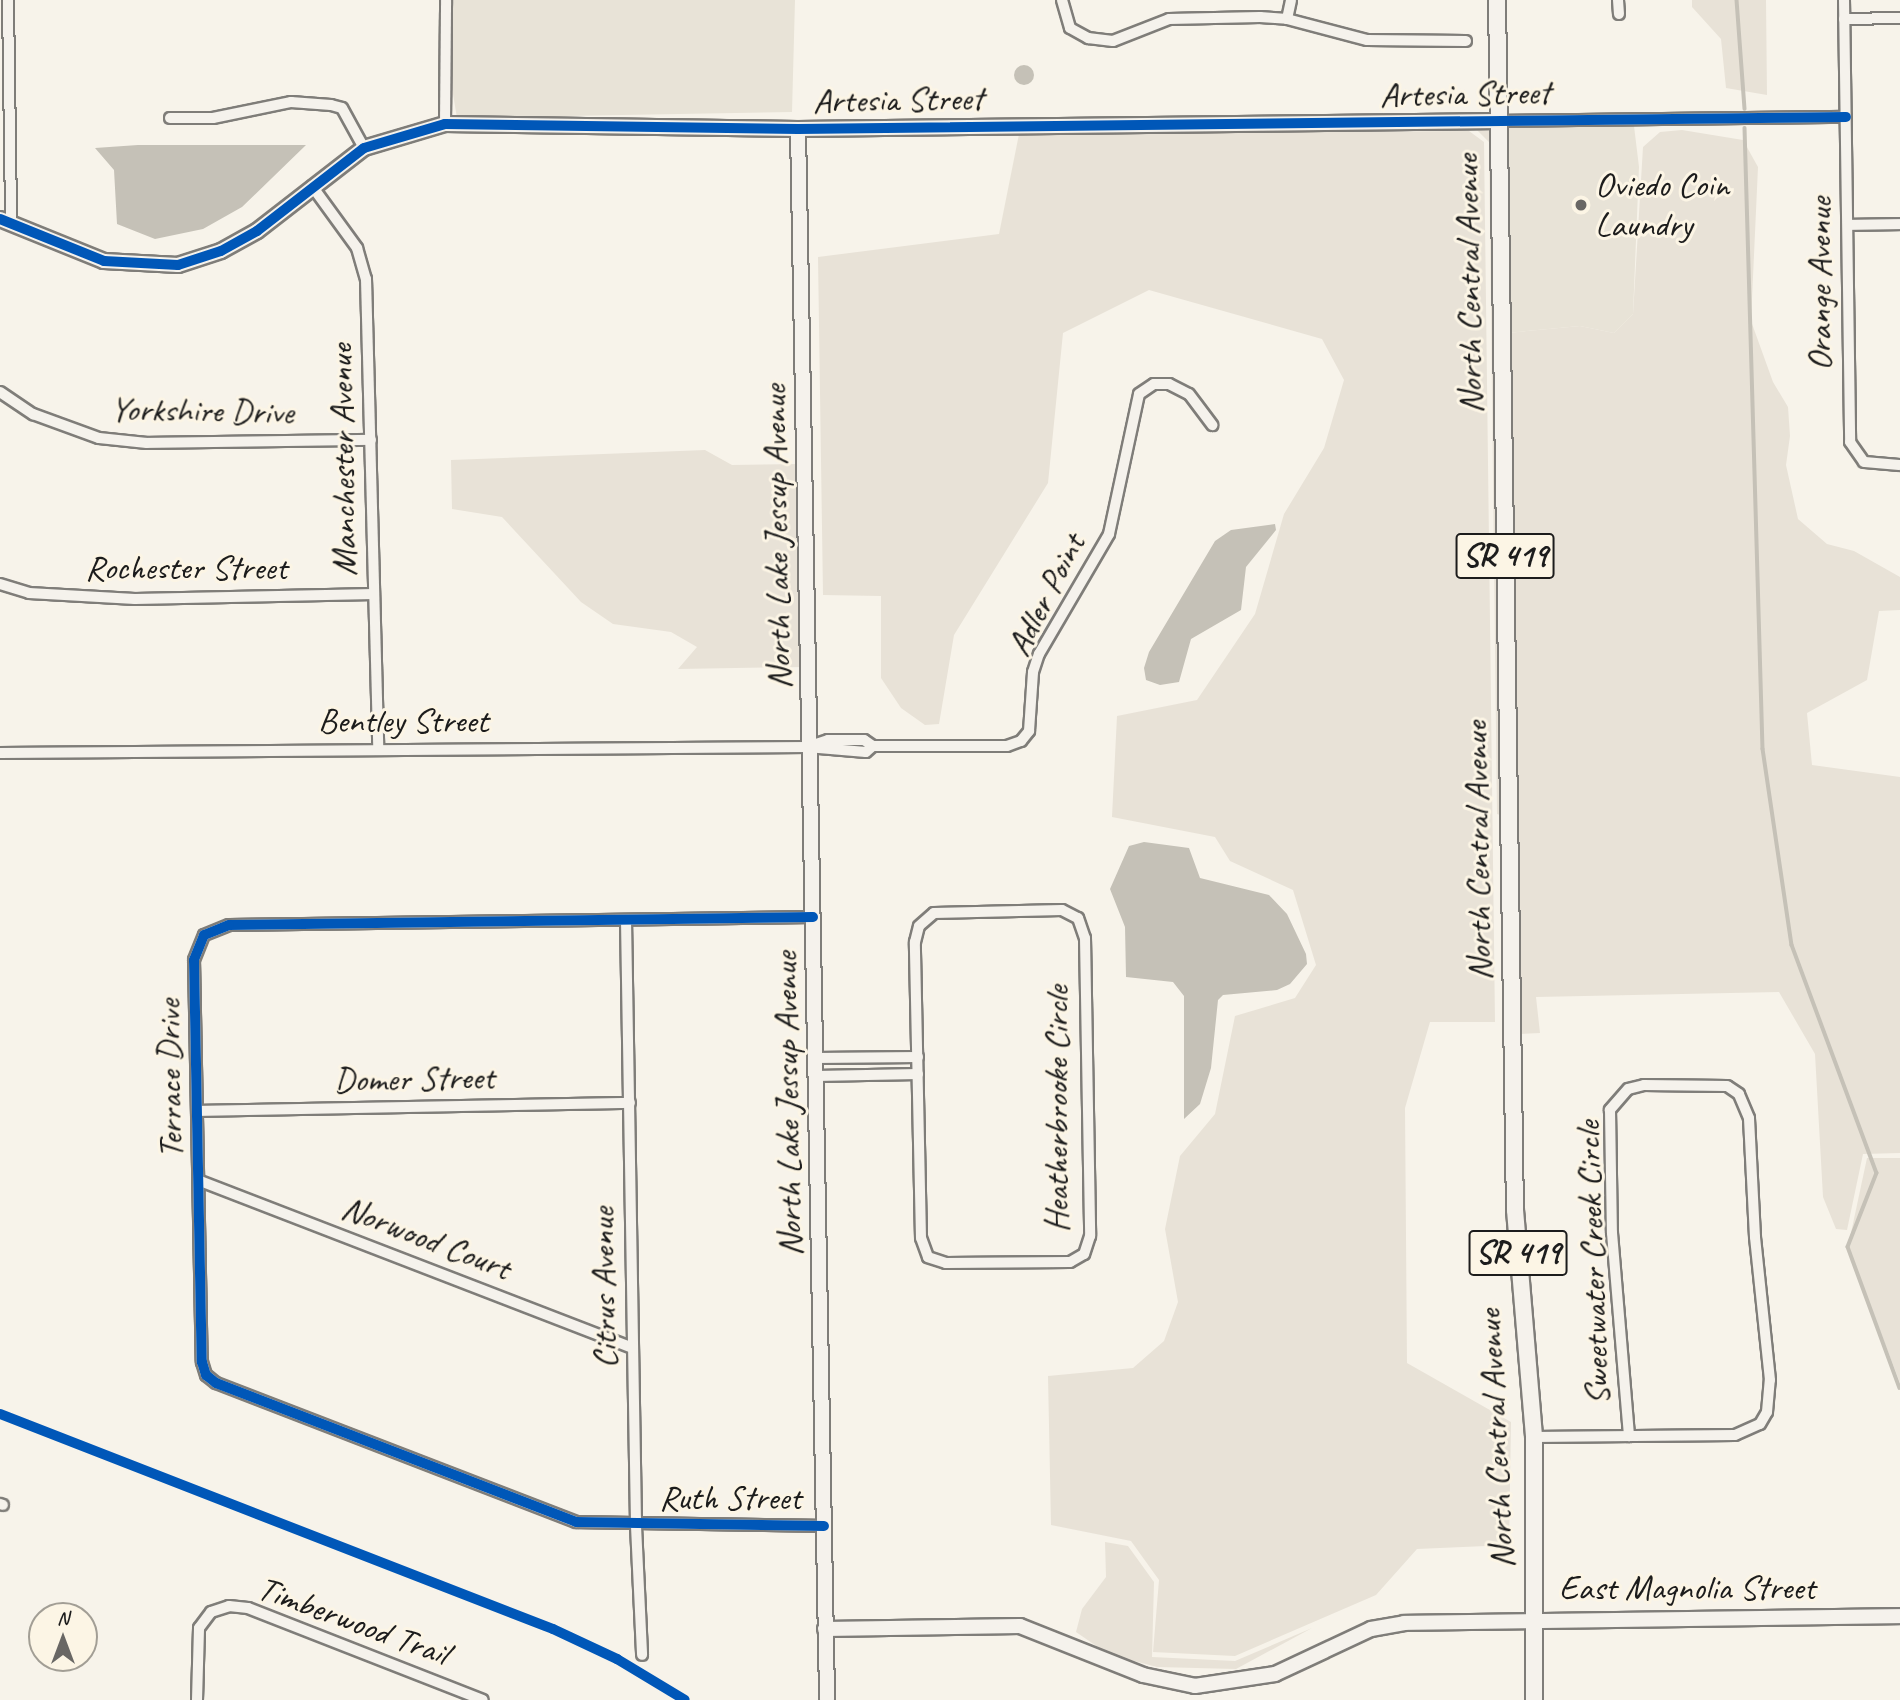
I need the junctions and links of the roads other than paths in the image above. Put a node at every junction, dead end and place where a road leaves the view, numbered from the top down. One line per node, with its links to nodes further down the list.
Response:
1 (8, 0): 20 (street)
2 (446, 0): 16 (street)
3 (1062, 0): 10 (street)
4 (1291, 0): 10 (street)
5 (1497, 0): 15 (main road, North Central Avenue / SR 419)
6 (1618, 0): 8 (street)
7 (1844, 0): 11 (street, Orange Avenue)
8 (1619, 14)
9 (1900, 18): 11 (street)
10 (1287, 19): 12 (street)
11 (1844, 19): 13 (street, Orange Avenue)
12 (1466, 41)
13 (1846, 117): 15 (street, Artesia Street); 22 (street, Orange Avenue)
14 (170, 118): 18 (street)
15 (1499, 121): 17 (street, Artesia Street); 45 (main road, North Central Avenue / SR 419)
16 (445, 124): 17 (street, Artesia Street); 18 (street, Artesia Street)
17 (798, 129): 29 (street, North Lake Jessup Avenue)
18 (364, 148): 19 (street, Artesia Street)
19 (312, 186): 20 (street, Artesia Street); 25 (street, Manchester Avenue)
20 (5, 221)
21 (1900, 224): 22 (street)
22 (1849, 225): 26 (street, Orange Avenue)
23 (0, 392): 25 (street, Yorkshire Drive)
24 (1212, 425): 29 (street, Adler Point)
25 (371, 440): 28 (street, Manchester Avenue)
26 (1900, 464)
27 (0, 584): 28 (street, Rochester Street)
28 (374, 594): 30 (street, Manchester Avenue)
29 (807, 747): 30 (street, Bentley Street); 32 (street, North Lake Jessup Avenue)
30 (378, 749): 31 (street, Bentley Street)
31 (0, 753)
32 (813, 918): 33 (street, Terrace Drive); 36 (street, North Lake Jessup Avenue)
33 (626, 920): 40 (street, Citrus Avenue); 41 (street, Terrace Drive)
34 (872, 1057): 35 (street); 36 (street); 38 (street)
35 (918, 1057): 37 (street, Heatherbrooke Circle); 37 (street, Heatherbrooke Circle)
36 (816, 1058): 39 (street, North Lake Jessup Avenue)
37 (918, 1074): 38 (street)
38 (872, 1075): 39 (street)
39 (816, 1076): 47 (street, North Lake Jessup Avenue)
40 (629, 1103): 41 (street, Domer Street); 43 (street, Citrus Avenue)
41 (198, 1111): 42 (street, Terrace Drive)
42 (200, 1181): 43 (street, Norwood Court); 46 (street, Terrace Drive)
43 (632, 1348): 46 (street, Citrus Avenue)
44 (1629, 1436): 44 (street, Sweetwater Creek Circle); 45 (street, Sweetwater Creek Circle)
45 (1534, 1437): 49 (main road, North Central Avenue / SR 419)
46 (636, 1526): 47 (street, Ruth Street); 51 (street, Citrus Avenue)
47 (824, 1526): 50 (street, North Lake Jessup Avenue)
48 (1900, 1616): 49 (street, East Magnolia Street)
49 (1534, 1618): 50 (street, East Magnolia Street); 55 (main road, North Central Avenue / SR 419)
50 (825, 1629): 54 (street, North Lake Jessup Avenue)
51 (642, 1655)
52 (197, 1700): 53 (street, Timberwood Trail)
53 (483, 1700)
54 (827, 1700)
55 (1534, 1700)

